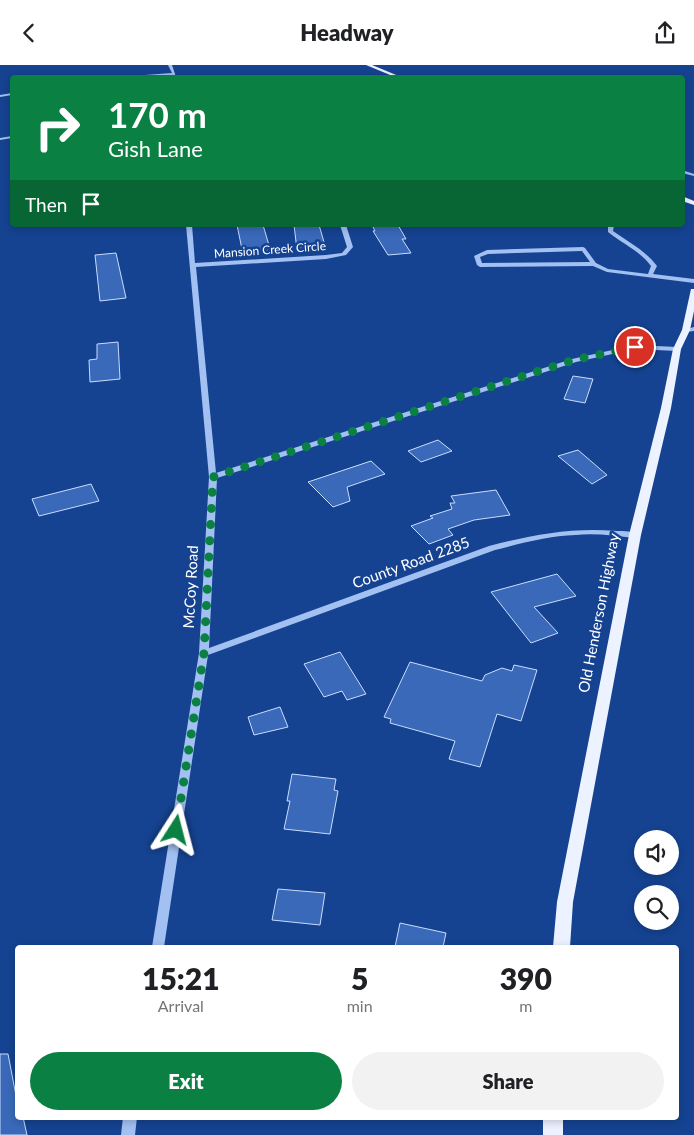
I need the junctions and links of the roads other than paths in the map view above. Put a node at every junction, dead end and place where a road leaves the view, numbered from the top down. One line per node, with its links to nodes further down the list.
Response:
1 (368, 65): 2 (main road)
2 (393, 75)
3 (694, 176): 4 (street)
4 (688, 178)
5 (189, 227): 9 (street, McCoy Road)
6 (344, 227): 9 (street, Mansion Creek Circle)
7 (611, 227): 10 (street)
8 (594, 264): 8 (street); 10 (street)
9 (194, 265): 15 (street, McCoy Road)
10 (650, 275): 11 (street)
11 (694, 281)
12 (694, 291): 13 (main road, Old Henderson Highway)
13 (690, 329): 14 (main road, Old Henderson Highway)
14 (677, 349): 15 (street); 16 (main road, Old Henderson Highway)
15 (213, 477): 17 (street, McCoy Road)
16 (634, 535): 17 (street, County Road 2285); 19 (main road, Old Henderson Highway)
17 (204, 653): 18 (street, McCoy Road)
18 (158, 945)
19 (561, 945)
20 (130, 1120): 22 (street)
21 (553, 1120): 23 (main road)
22 (128, 1135)
23 (552, 1135)

